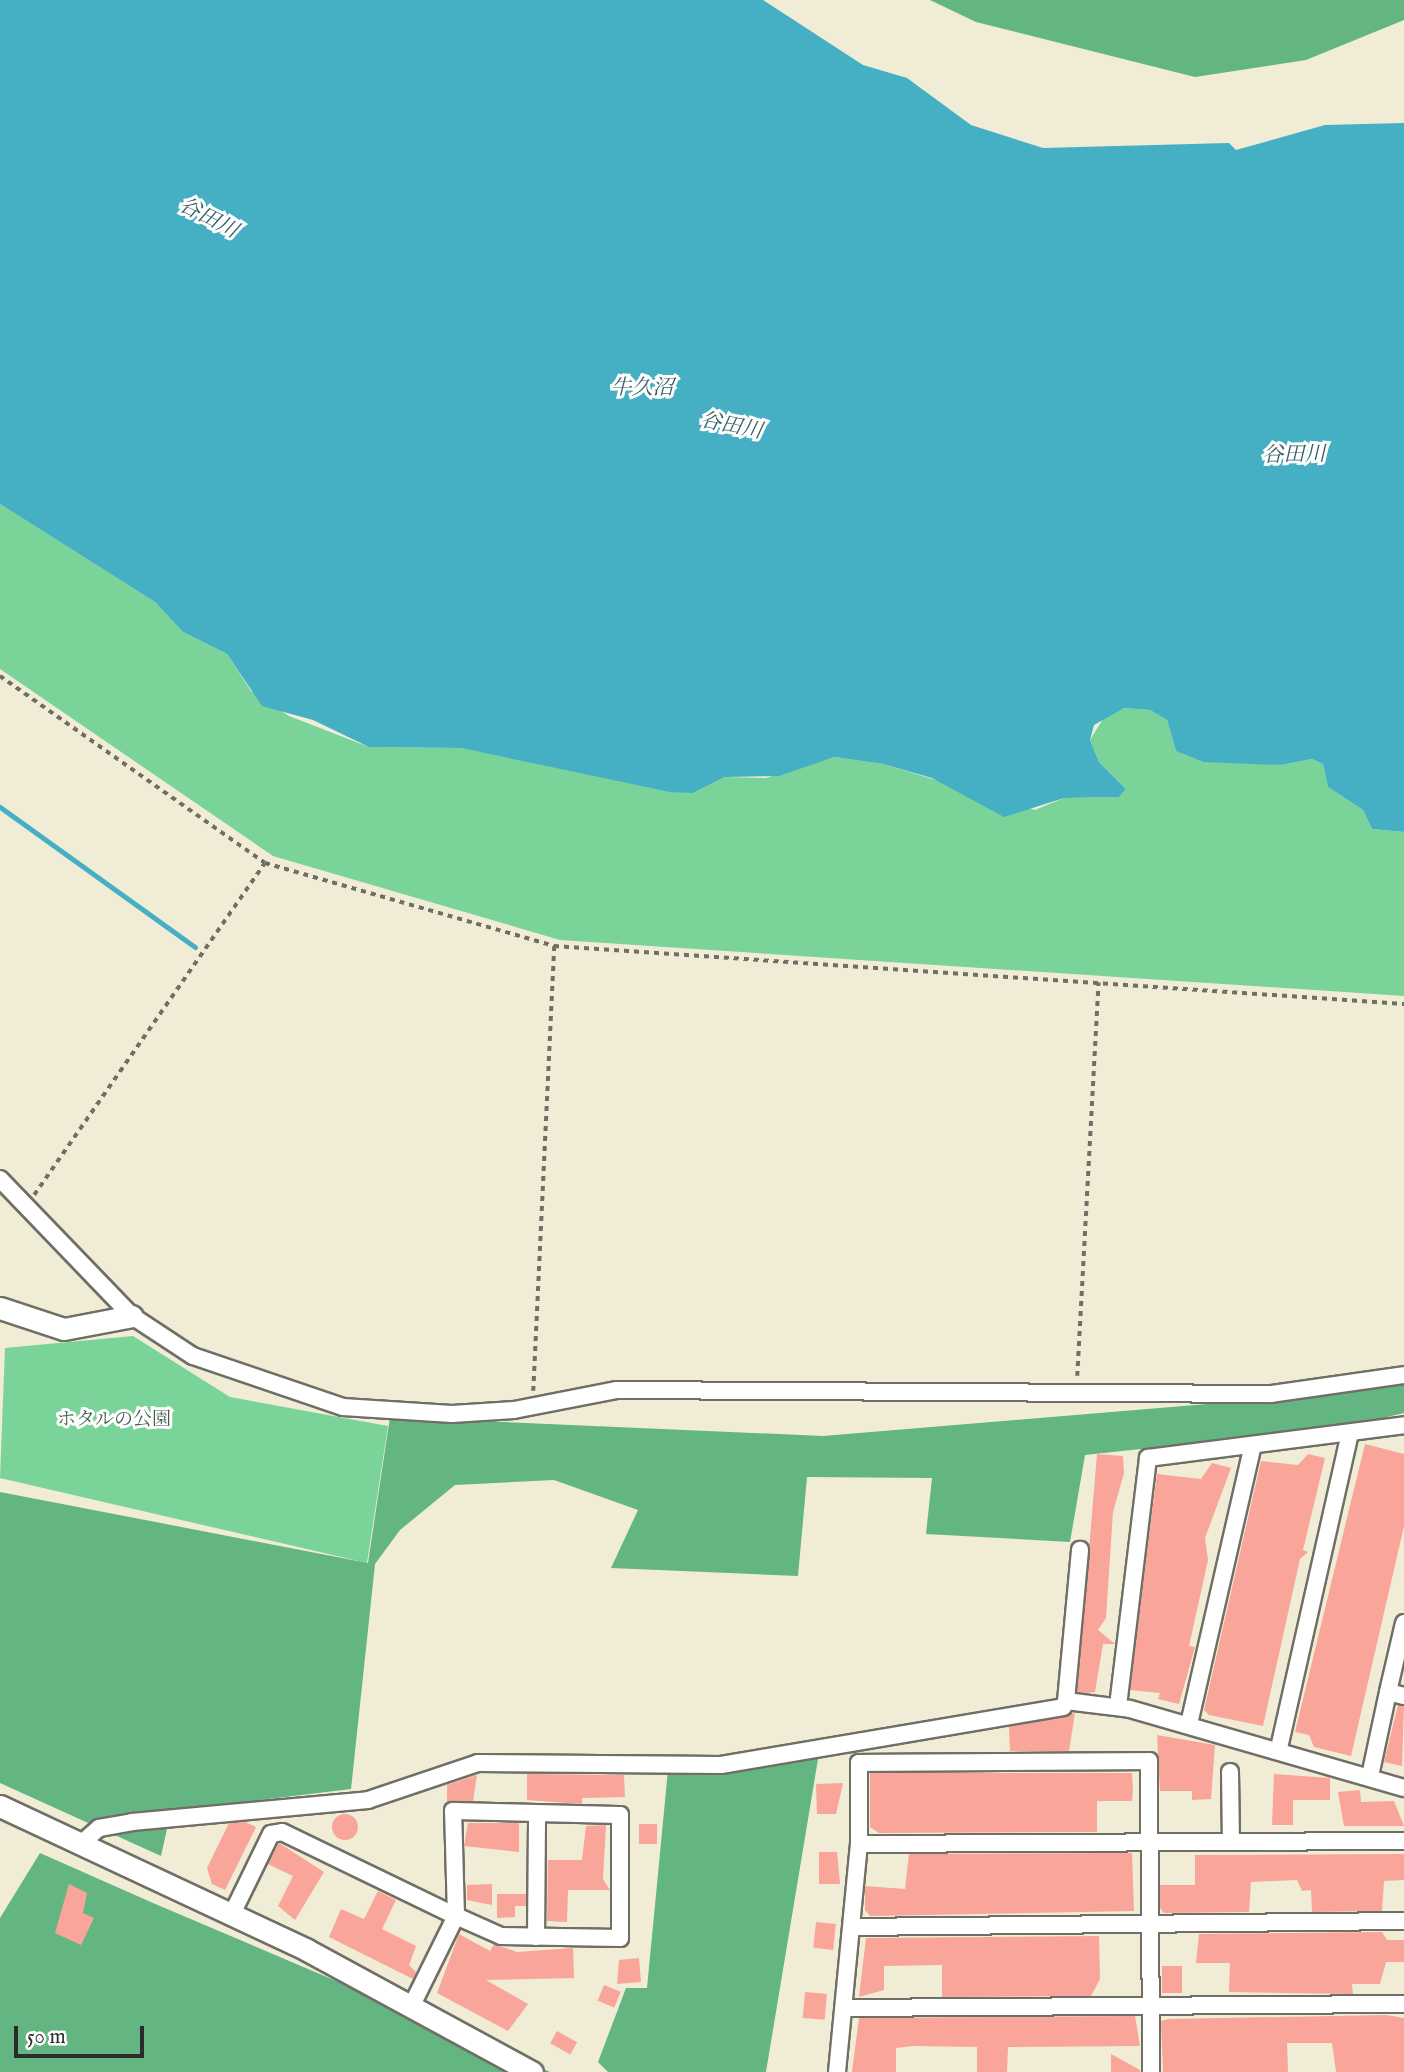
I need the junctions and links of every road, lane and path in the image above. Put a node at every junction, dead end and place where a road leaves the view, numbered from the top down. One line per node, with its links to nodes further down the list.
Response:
1 (0, 676): 2 (path)
2 (265, 863): 3 (path); 7 (path)
3 (554, 946): 4 (path); 12 (path)
4 (1098, 983): 5 (path); 11 (path)
5 (1404, 1004)
6 (0, 1179): 7 (street)
7 (27, 1206): 9 (street)
8 (0, 1308): 9 (street)
9 (132, 1316): 12 (street)
10 (1404, 1375): 11 (street)
11 (1075, 1387): 12 (street)
12 (533, 1408)
13 (1404, 1425): 14 (street)
14 (1349, 1437): 15 (street); 22 (street)
15 (1252, 1448): 20 (street); 21 (street)
16 (1080, 1550): 19 (street)
17 (1404, 1623): 18 (street)
18 (1396, 1694): 24 (street)
19 (1066, 1701): 20 (street); 28 (street)
20 (1118, 1706): 21 (street)
21 (1189, 1724): 22 (street)
22 (1279, 1748): 24 (street)
23 (1230, 1772): 29 (street)
24 (1370, 1776): 25 (street)
25 (1404, 1788)
26 (0, 1807): 28 (street)
27 (537, 1813): 34 (street); 38 (street); 38 (street)
28 (84, 1841): 33 (street)
29 (1231, 1841): 30 (street); 31 (street)
30 (1404, 1842)
31 (1148, 1843): 32 (street); 32 (street); 36 (street)
32 (859, 1844): 37 (street)
33 (232, 1914): 34 (street); 39 (street)
34 (456, 1916): 38 (street); 39 (street)
35 (1404, 1921): 36 (street)
36 (1150, 1924): 37 (street); 41 (street)
37 (852, 1927): 42 (street)
38 (536, 1937)
39 (413, 2003): 43 (street)
40 (1404, 2004): 41 (street)
41 (1151, 2006): 42 (street); 45 (street)
42 (844, 2008): 44 (street)
43 (532, 2072)
44 (837, 2072)
45 (1151, 2072)

